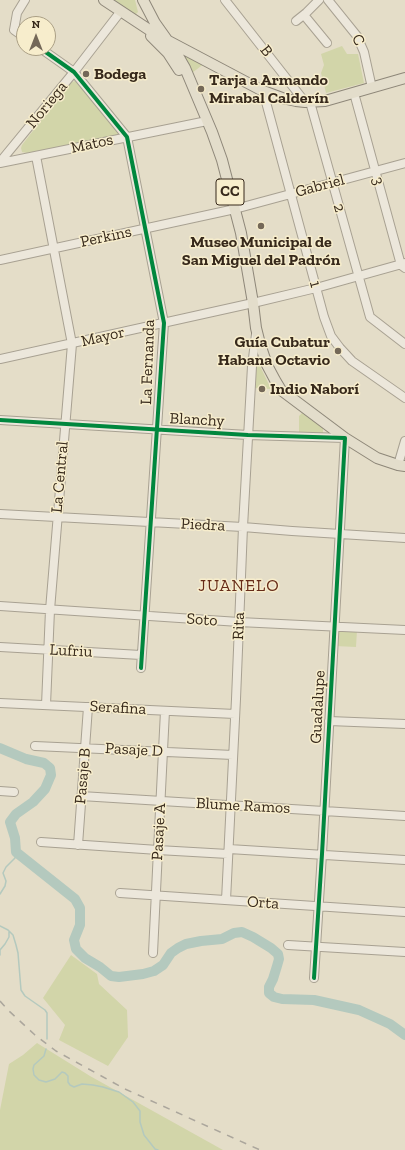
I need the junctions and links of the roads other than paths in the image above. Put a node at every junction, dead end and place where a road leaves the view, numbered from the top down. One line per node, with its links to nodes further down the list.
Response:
1 (25, 0): 10 (street)
2 (104, 0): 7 (main road, CC)
3 (143, 0): 8 (main road, CC)
4 (318, 0): 9 (street)
5 (328, 0): 23 (street, C)
6 (230, 2): 26 (street, B)
7 (121, 11): 13 (main road, CC); 20 (street, Noriega)
8 (148, 11): 15 (main road, CC); 17 (main road)
9 (304, 15): 12 (street); 16 (street)
10 (16, 16)
11 (16, 19): 14 (street)
12 (296, 21)
13 (137, 23): 15 (main road); 22 (main road, CC)
14 (16, 31)
15 (168, 41): 17 (main road); 19 (main road, CC)
16 (327, 43)
17 (195, 55): 19 (main road); 24 (main road)
18 (51, 56): 20 (street, La Fernanda)
19 (185, 68): 22 (main road, CC)
20 (74, 72): 28 (street, La Fernanda); 29 (street, Noriega)
21 (405, 78): 23 (main road)
22 (191, 86): 27 (main road, CC)
23 (372, 88): 25 (main road)
24 (264, 91): 26 (main road); 36 (street, 1)
25 (354, 93): 26 (main road); 34 (street, 3)
26 (308, 102): 35 (street, 2)
27 (207, 121): 28 (street, Matos); 37 (main road, CC)
28 (127, 137): 30 (street, Matos); 38 (street, La Fernanda)
29 (17, 142): 31 (street, Noriega); 32 (street, Noriega)
30 (36, 156): 31 (street, Matos); 39 (street, La Central)
31 (21, 159): 32 (street, Matos)
32 (0, 163)
33 (405, 163): 34 (street, Gabriel)
34 (375, 171): 35 (street, Gabriel); 41 (street, 3)
35 (332, 182): 36 (street, Gabriel); 42 (street, 2)
36 (292, 193): 37 (street, Gabriel); 43 (street, 1)
37 (235, 209): 38 (street, Perkins); 44 (main road, CC)
38 (144, 228): 39 (street, Perkins); 45 (street, La Fernanda)
39 (53, 248): 40 (street, Perkins); 47 (street, La Central)
40 (0, 260)
41 (404, 265): 42 (street, Mayor)
42 (358, 276): 43 (street, Mayor); 48 (street, 2)
43 (316, 288): 44 (street, Mayor); 50 (street, 1)
44 (253, 303): 45 (street, Mayor); 46 (main road, CC)
45 (164, 323): 47 (street, Mayor); 53 (street, La Fernanda)
46 (256, 328): 54 (street, Rita); 55 (main road, CC)
47 (72, 344): 49 (street, Mayor); 52 (street, La Central)
48 (405, 344)
49 (0, 359)
50 (405, 398)
51 (0, 420): 52 (street, Blanchy)
52 (64, 424): 53 (street, Blanchy); 59 (street, La Central)
53 (157, 429): 54 (street, Blanchy); 60 (street, La Fernanda)
54 (248, 435): 55 (street, Blanchy); 61 (street, Rita)
55 (345, 438): 57 (main road, CC); 62 (street, Guadalupe)
56 (405, 441): 57 (street)
57 (401, 466)
58 (0, 514): 59 (street, Piedra)
59 (57, 517): 60 (street, Piedra); 65 (street, La Central)
60 (151, 522): 61 (street, Piedra); 66 (street, La Fernanda)
61 (243, 527): 62 (street, Piedra); 67 (street, Rita)
62 (339, 533): 63 (street, Piedra); 68 (street, Guadalupe)
63 (405, 538)
64 (0, 606): 65 (street, Soto)
65 (50, 610): 66 (street, Soto); 71 (street, La Central)
66 (145, 616): 67 (street, Soto); 72 (street, La Fernanda)
67 (239, 622): 68 (street, Soto); 78 (street, Rita)
68 (334, 627): 69 (street, Soto); 79 (street, Guadalupe)
69 (405, 630)
70 (0, 647): 71 (street, Lufriu)
71 (48, 650): 72 (street, Lufriu); 75 (street, La Central)
72 (141, 655): 73 (street, La Fernanda)
73 (141, 668)
74 (0, 702): 75 (street, Serafina)
75 (46, 705): 76 (street, Serafina)
76 (88, 707): 77 (street, Serafina); 82 (street, Pasaje B)
77 (165, 711): 78 (street, Serafina); 83 (street, Pasaje A)
78 (235, 714): 84 (street, Rita)
79 (329, 721): 80 (street); 90 (street, Guadalupe)
80 (405, 724)
81 (35, 746): 82 (street, Pasaje D)
82 (85, 748): 83 (street, Pasaje D); 87 (street, Pasaje B)
83 (164, 752): 84 (street, Pasaje D); 88 (street, Pasaje A)
84 (233, 755): 89 (street, Rita)
85 (0, 791): 86 (street)
86 (14, 792)
87 (81, 796): 88 (street, Blume Ramos); 93 (street, Pasaje B)
88 (161, 802): 89 (street, Blume Ramos); 94 (street, Pasaje A)
89 (230, 806): 90 (street, Blume Ramos); 95 (street, Rita)
90 (324, 811): 91 (street, Blume Ramos); 96 (street, Guadalupe)
91 (405, 816)
92 (41, 842): 93 (street)
93 (78, 845): 94 (street)
94 (158, 850): 95 (street); 99 (street, Pasaje A)
95 (229, 851): 96 (street); 100 (street, Rita)
96 (322, 854): 97 (street); 101 (street, Guadalupe)
97 (405, 860)
98 (120, 893): 99 (street, Orta)
99 (156, 896): 100 (street, Orta); 106 (street, Pasaje A)
100 (226, 900): 101 (street, Orta)
101 (318, 907): 102 (street, Orta); 104 (street, Guadalupe)
102 (405, 912)
103 (288, 945): 104 (street)
104 (316, 947): 105 (street); 107 (street, Guadalupe)
105 (405, 952)
106 (153, 953)
107 (314, 978)

